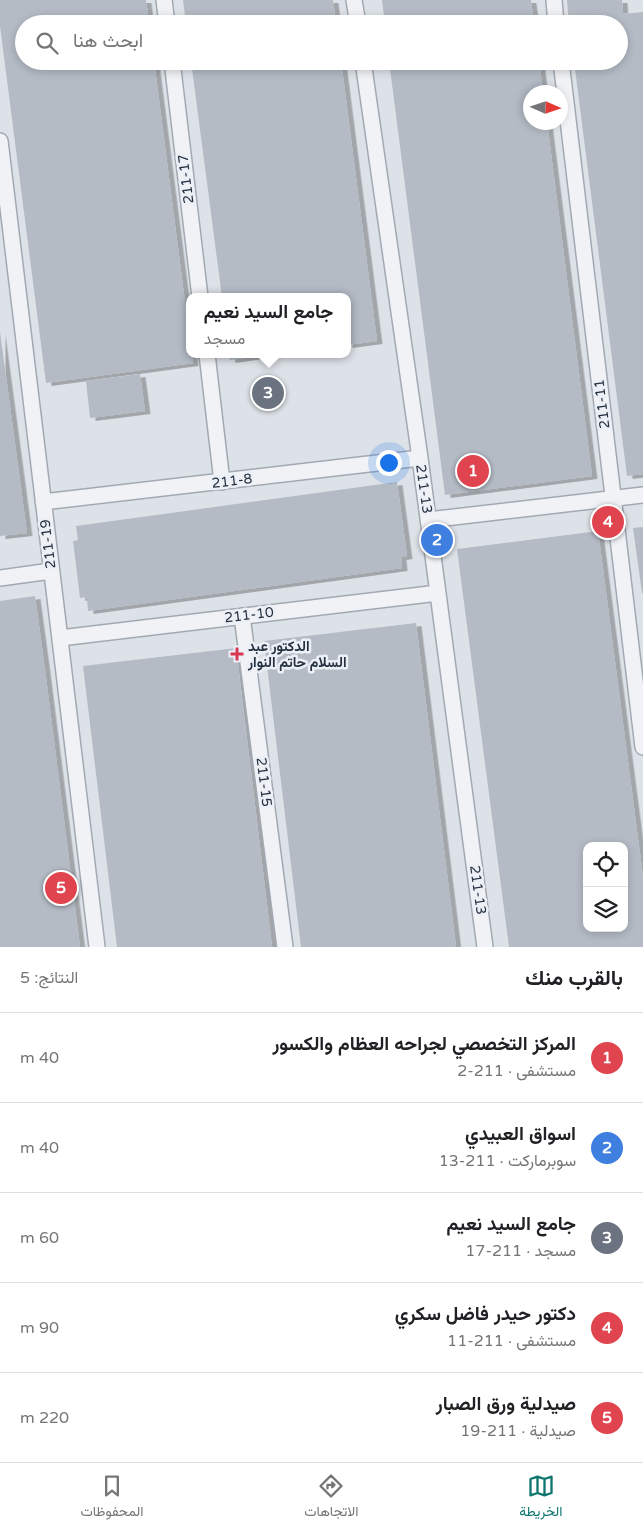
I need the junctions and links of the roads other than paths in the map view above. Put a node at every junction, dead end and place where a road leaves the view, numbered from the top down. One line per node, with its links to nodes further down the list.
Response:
1 (164, 0): 4 (street)
2 (354, 0): 5 (street)
3 (554, 0): 6 (street)
4 (166, 15)
5 (356, 15)
6 (555, 15)
7 (173, 70): 11 (street, 211-17)
8 (364, 70): 13 (street, 211-13)
9 (562, 70): 16 (street, 211-11)
10 (0, 141): 17 (street, 211-19)
11 (200, 293)
12 (207, 358): 14 (street)
13 (420, 458): 14 (street, 211-8); 18 (street, 211-13)
14 (222, 482): 17 (street, 211-8)
15 (643, 495): 16 (street)
16 (613, 499): 18 (street); 24 (street, 211-11)
17 (43, 502): 19 (street, 211-19)
18 (428, 520): 21 (street, 211-13)
19 (51, 571): 20 (street); 23 (street, 211-19)
20 (0, 578)
21 (438, 593): 22 (street, 211-10); 27 (street, 211-13)
22 (242, 616): 23 (street, 211-10); 26 (street, 211-15)
23 (60, 638): 25 (street, 211-19)
24 (643, 747)
25 (97, 947)
26 (285, 947)
27 (485, 947)

